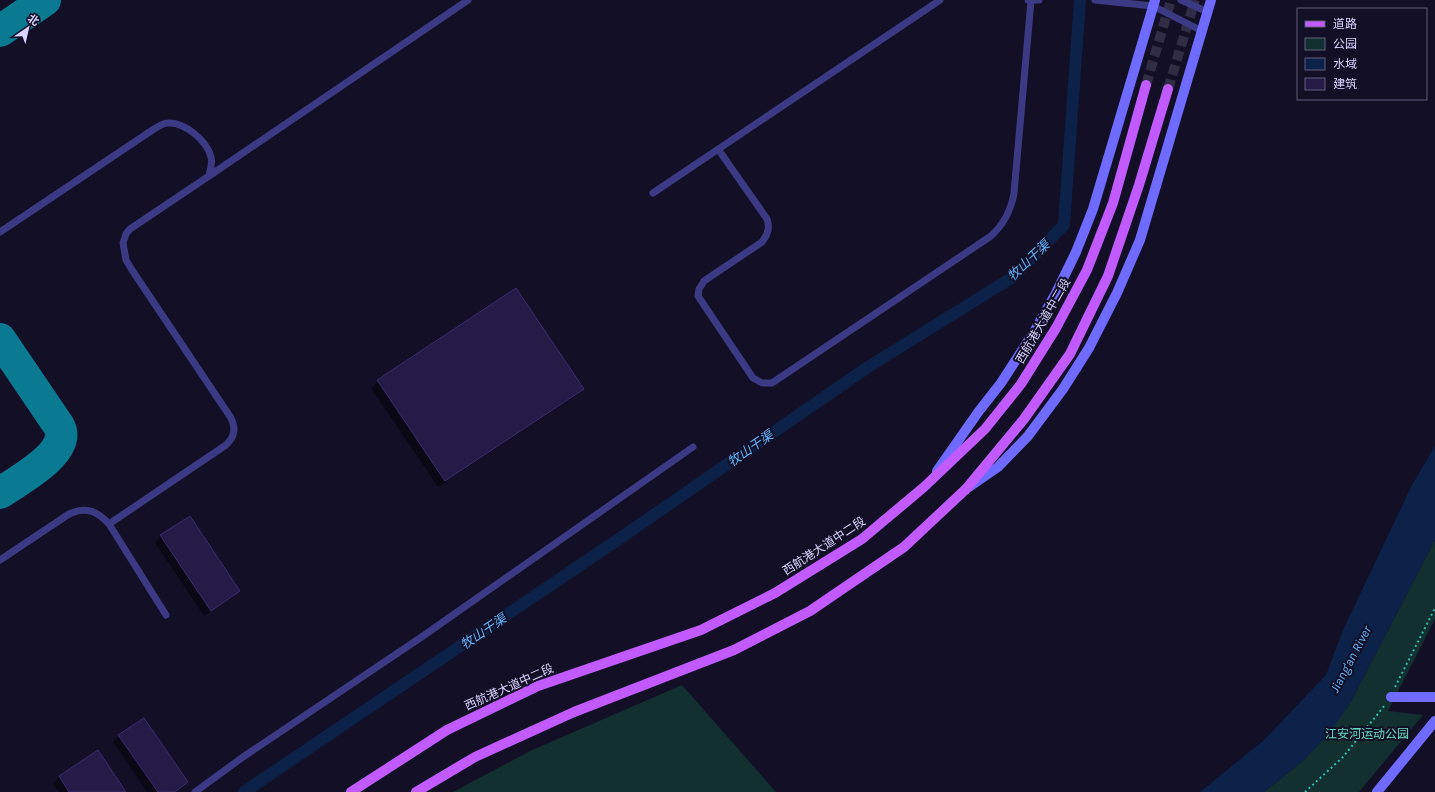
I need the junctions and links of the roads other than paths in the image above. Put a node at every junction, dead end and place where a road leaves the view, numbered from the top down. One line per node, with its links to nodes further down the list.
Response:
1 (468, 0): 14 (lane)
2 (940, 0): 13 (lane)
3 (1029, 0): 4 (lane); 13 (lane)
4 (1039, 0)
5 (1098, 0): 8 (lane)
6 (1181, 0): 9 (lane)
7 (1211, 0): 9 (street)
8 (1154, 3): 10 (lane); 18 (street)
9 (1208, 12): 10 (street)
10 (1202, 31): 19 (street)
11 (1146, 85): 18 (main road, 西航港大道中二段)
12 (1168, 89): 19 (main road)
13 (718, 149): 15 (lane)
14 (209, 176): 16 (lane); 20 (lane)
15 (654, 193)
16 (0, 232)
17 (694, 447): 26 (lane)
18 (932, 480): 27 (main road, 西航港大道中二段)
19 (966, 489): 28 (main road)
20 (109, 524): 21 (lane); 22 (lane)
21 (0, 560)
22 (166, 615)
23 (1390, 697): 24 (street)
24 (1435, 697)
25 (1435, 721): 29 (street)
26 (195, 792)
27 (351, 792)
28 (416, 792)
29 (1377, 792)

